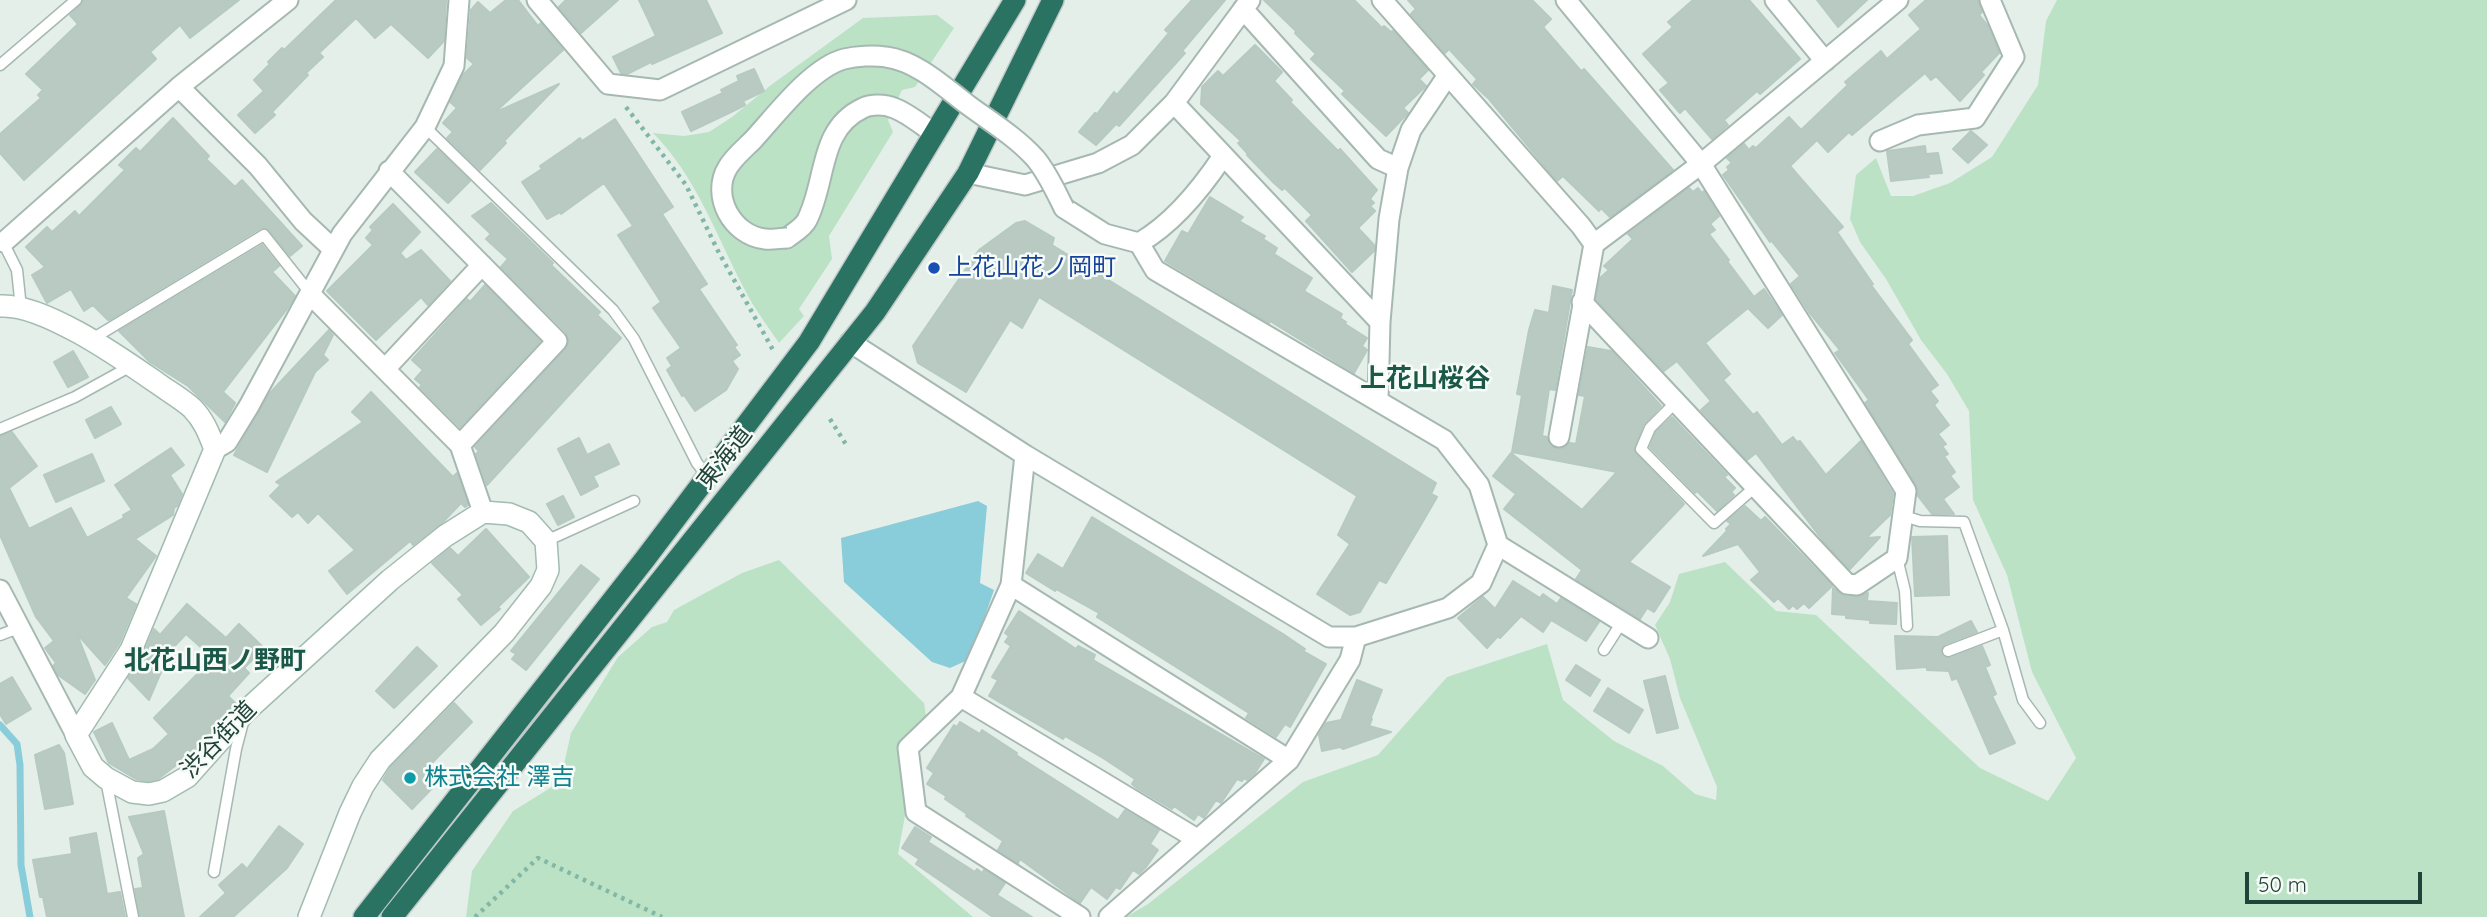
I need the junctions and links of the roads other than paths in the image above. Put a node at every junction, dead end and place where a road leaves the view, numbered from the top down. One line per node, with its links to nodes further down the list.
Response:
1 (76, 0): 15 (lane)
2 (288, 0): 17 (street)
3 (459, 0): 19 (street)
4 (537, 0): 5 (street)
5 (846, 0)
6 (1014, 0): 20 (highway, 東海道)
7 (1053, 0): 26 (highway, 東海道)
8 (1382, 0): 16 (street)
9 (1566, 0): 23 (street)
10 (1776, 0): 14 (street)
11 (1898, 0): 14 (street)
12 (1990, 0): 21 (street)
13 (1246, 5): 18 (street); 24 (street)
14 (1825, 61): 23 (street)
15 (0, 65)
16 (1448, 75): 24 (street); 29 (street)
17 (179, 87): 27 (street); 30 (street)
18 (1174, 103): 22 (street); 26 (street)
19 (425, 127): 25 (street); 48 (lane)
20 (935, 134): 28 (street, bridge); 48 (highway, 東海道)
21 (1880, 141)
22 (1223, 156): 28 (street); 36 (street)
23 (1701, 164): 29 (street); 52 (street)
24 (1398, 168): 36 (street)
25 (389, 171): 30 (street); 31 (street)
26 (968, 173): 38 (highway, 東海道)
27 (2, 239): 35 (lane)
28 (1139, 243): 41 (street)
29 (1594, 244): 33 (street)
30 (333, 249): 32 (street)
31 (482, 265): 40 (street); 45 (street)
32 (311, 295): 37 (lane); 40 (street); 46 (street)
33 (1582, 302): 42 (street); 44 (street)
34 (0, 306): 35 (main road)
35 (21, 309): 37 (main road)
36 (1380, 322): 41 (street)
37 (91, 340): 39 (main road)
38 (850, 342): 47 (street); 78 (highway, 東海道)
39 (131, 366): 43 (lane); 46 (main road)
40 (385, 369): 45 (street)
41 (1377, 401): 54 (street)
42 (1675, 403): 49 (street); 49 (lane)
43 (0, 429)
44 (1559, 437)
45 (460, 445): 51 (street)
46 (215, 449): 70 (main road)
47 (1025, 455): 56 (street); 63 (street)
48 (708, 476): 77 (highway, 東海道)
49 (1755, 487): 55 (street)
50 (634, 501): 53 (lane)
51 (483, 512): 53 (main road); 68 (main road, 渋谷街道)
52 (1904, 516): 55 (street); 61 (lane)
53 (546, 541): 75 (main road)
54 (1498, 545): 58 (street); 63 (street)
55 (1897, 558): 59 (lane)
56 (1011, 585): 67 (street); 71 (street)
57 (0, 590): 60 (street)
58 (1622, 622): 64 (street); 65 (lane)
59 (1908, 626)
60 (21, 627): 62 (lane); 70 (street)
61 (2003, 631): 66 (lane); 69 (lane)
62 (0, 635)
63 (1356, 637): 71 (street)
64 (1648, 638)
65 (1604, 650)
66 (1948, 651)
67 (961, 697): 73 (street); 79 (street)
68 (246, 711): 72 (main road, 渋谷街道); 74 (lane)
69 (2040, 723)
70 (76, 734): 72 (main road, 渋谷街道)
71 (1289, 760): 73 (street)
72 (106, 778): 76 (lane)
73 (1197, 839): 80 (street)
74 (214, 872)
75 (317, 912)
76 (133, 917)
77 (364, 917)
78 (392, 917)
79 (1080, 917)
80 (1109, 917)

